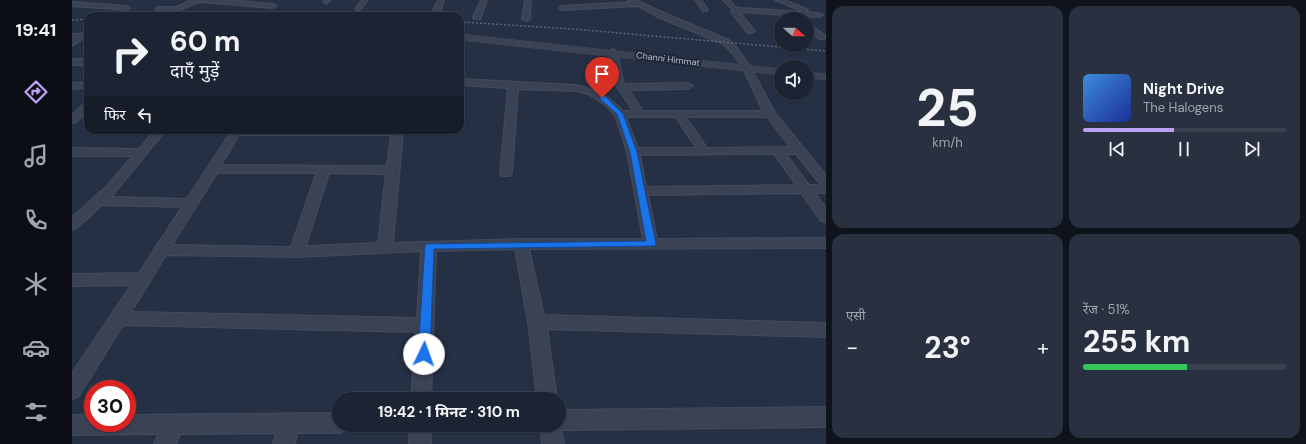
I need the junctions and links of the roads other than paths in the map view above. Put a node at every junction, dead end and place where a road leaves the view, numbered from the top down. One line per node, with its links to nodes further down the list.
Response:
1 (279, 0): 14 (street)
2 (366, 0): 15 (street)
3 (441, 0): 18 (street)
4 (484, 0): 21 (street)
5 (528, 0): 22 (street)
6 (631, 0): 11 (street)
7 (698, 0): 16 (street)
8 (726, 0): 17 (street)
9 (778, 0): 20 (street)
10 (72, 4): 12 (street)
11 (639, 4): 13 (street); 34 (street)
12 (127, 8)
13 (562, 8)
14 (158, 9)
15 (358, 9)
16 (705, 10)
17 (737, 10): 19 (street); 23 (street)
18 (436, 12)
19 (774, 13)
20 (821, 14)
21 (477, 17)
22 (526, 19)
23 (751, 31)
24 (814, 31): 29 (street)
25 (84, 36): 26 (street)
26 (72, 37)
27 (84, 37): 30 (street)
28 (464, 37): 31 (street, Channi Himmat)
29 (822, 37)
30 (72, 44)
31 (613, 52): 34 (street, Channi Himmat); 43 (street)
32 (72, 62): 33 (street)
33 (84, 62)
34 (747, 68): 35 (street, Channi Himmat); 48 (street)
35 (774, 71)
36 (814, 76): 37 (street)
37 (826, 77)
38 (464, 82): 41 (street)
39 (72, 86): 40 (street)
40 (84, 86)
41 (513, 86): 45 (street); 61 (street)
42 (688, 86): 43 (street)
43 (621, 87): 46 (street)
44 (84, 109): 49 (street)
45 (620, 114): 46 (street); 56 (street)
46 (640, 114): 47 (street)
47 (679, 114): 48 (street); 54 (street)
48 (770, 114): 53 (street)
49 (73, 118)
50 (158, 134): 57 (street)
51 (234, 134): 58 (street)
52 (397, 134): 60 (street)
53 (790, 150): 54 (street); 62 (street); 62 (street)
54 (704, 151): 56 (street)
55 (72, 152): 57 (street)
56 (633, 152): 63 (street)
57 (141, 153): 64 (street)
58 (213, 169): 59 (street); 65 (street)
59 (324, 169): 60 (street); 75 (street)
60 (394, 170): 73 (street)
61 (506, 173)
62 (819, 188): 63 (street); 67 (street)
63 (642, 191): 71 (street)
64 (100, 201): 65 (street); 66 (street)
65 (192, 202): 74 (street)
66 (79, 213): 68 (street)
67 (826, 218)
68 (72, 225)
69 (826, 243): 71 (street)
70 (521, 244): 71 (street); 72 (street); 79 (street)
71 (651, 244)
72 (430, 246): 73 (street); 80 (street)
73 (385, 248): 75 (street)
74 (162, 250): 75 (street); 76 (street)
75 (297, 252)
76 (144, 279): 77 (street); 78 (street)
77 (72, 280)
78 (118, 318): 80 (street); 82 (street)
79 (536, 322): 81 (street); 84 (street)
80 (426, 324): 83 (street)
81 (826, 330)
82 (72, 390)
83 (422, 392)
84 (546, 392)
85 (826, 417): 86 (street)
86 (566, 420)
87 (288, 423): 88 (street); 89 (street); 94 (street)
88 (332, 423)
89 (174, 424): 90 (street); 93 (street)
90 (72, 425)
91 (420, 432): 95 (street)
92 (551, 432): 96 (street)
93 (165, 444)
94 (284, 444)
95 (420, 444)
96 (553, 444)

